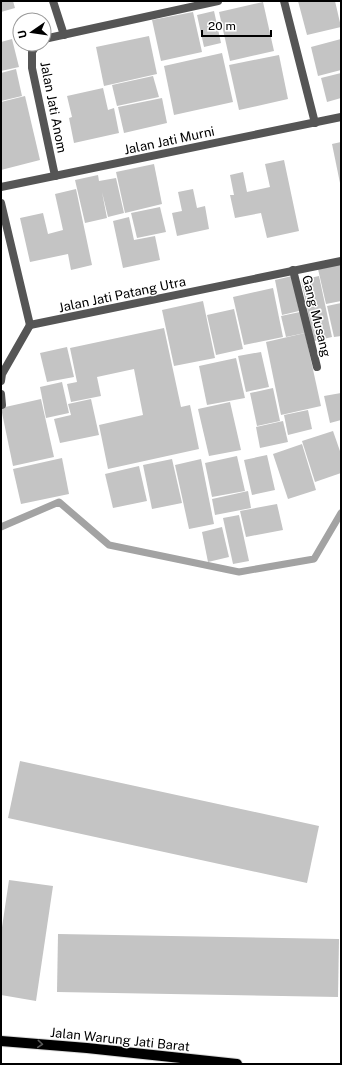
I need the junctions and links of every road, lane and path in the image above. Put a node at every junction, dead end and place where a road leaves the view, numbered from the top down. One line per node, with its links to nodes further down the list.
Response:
1 (53, 1): 4 (street)
2 (218, 1): 4 (street)
3 (284, 1): 8 (street)
4 (64, 35): 5 (street)
5 (52, 37)
6 (32, 52): 9 (street, Jalan Jati Anom)
7 (341, 117): 8 (street, Jalan Jati Murni)
8 (314, 123): 9 (street, Jalan Jati Murni)
9 (55, 176): 10 (street, Jalan Jati Murni)
10 (1, 187)
11 (1, 204): 14 (street)
12 (341, 261): 13 (street, Jalan Jati Patang Utra)
13 (293, 270): 14 (street, Jalan Jati Patang Utra); 15 (street, Gang Musang)
14 (30, 325): 16 (street)
15 (317, 367)
16 (1, 381)
17 (1, 394): 18 (street)
18 (2, 405)
19 (1, 1041): 20 (main road, Jalan Warung Jati Barat, one-way to 20)
20 (237, 1064)

